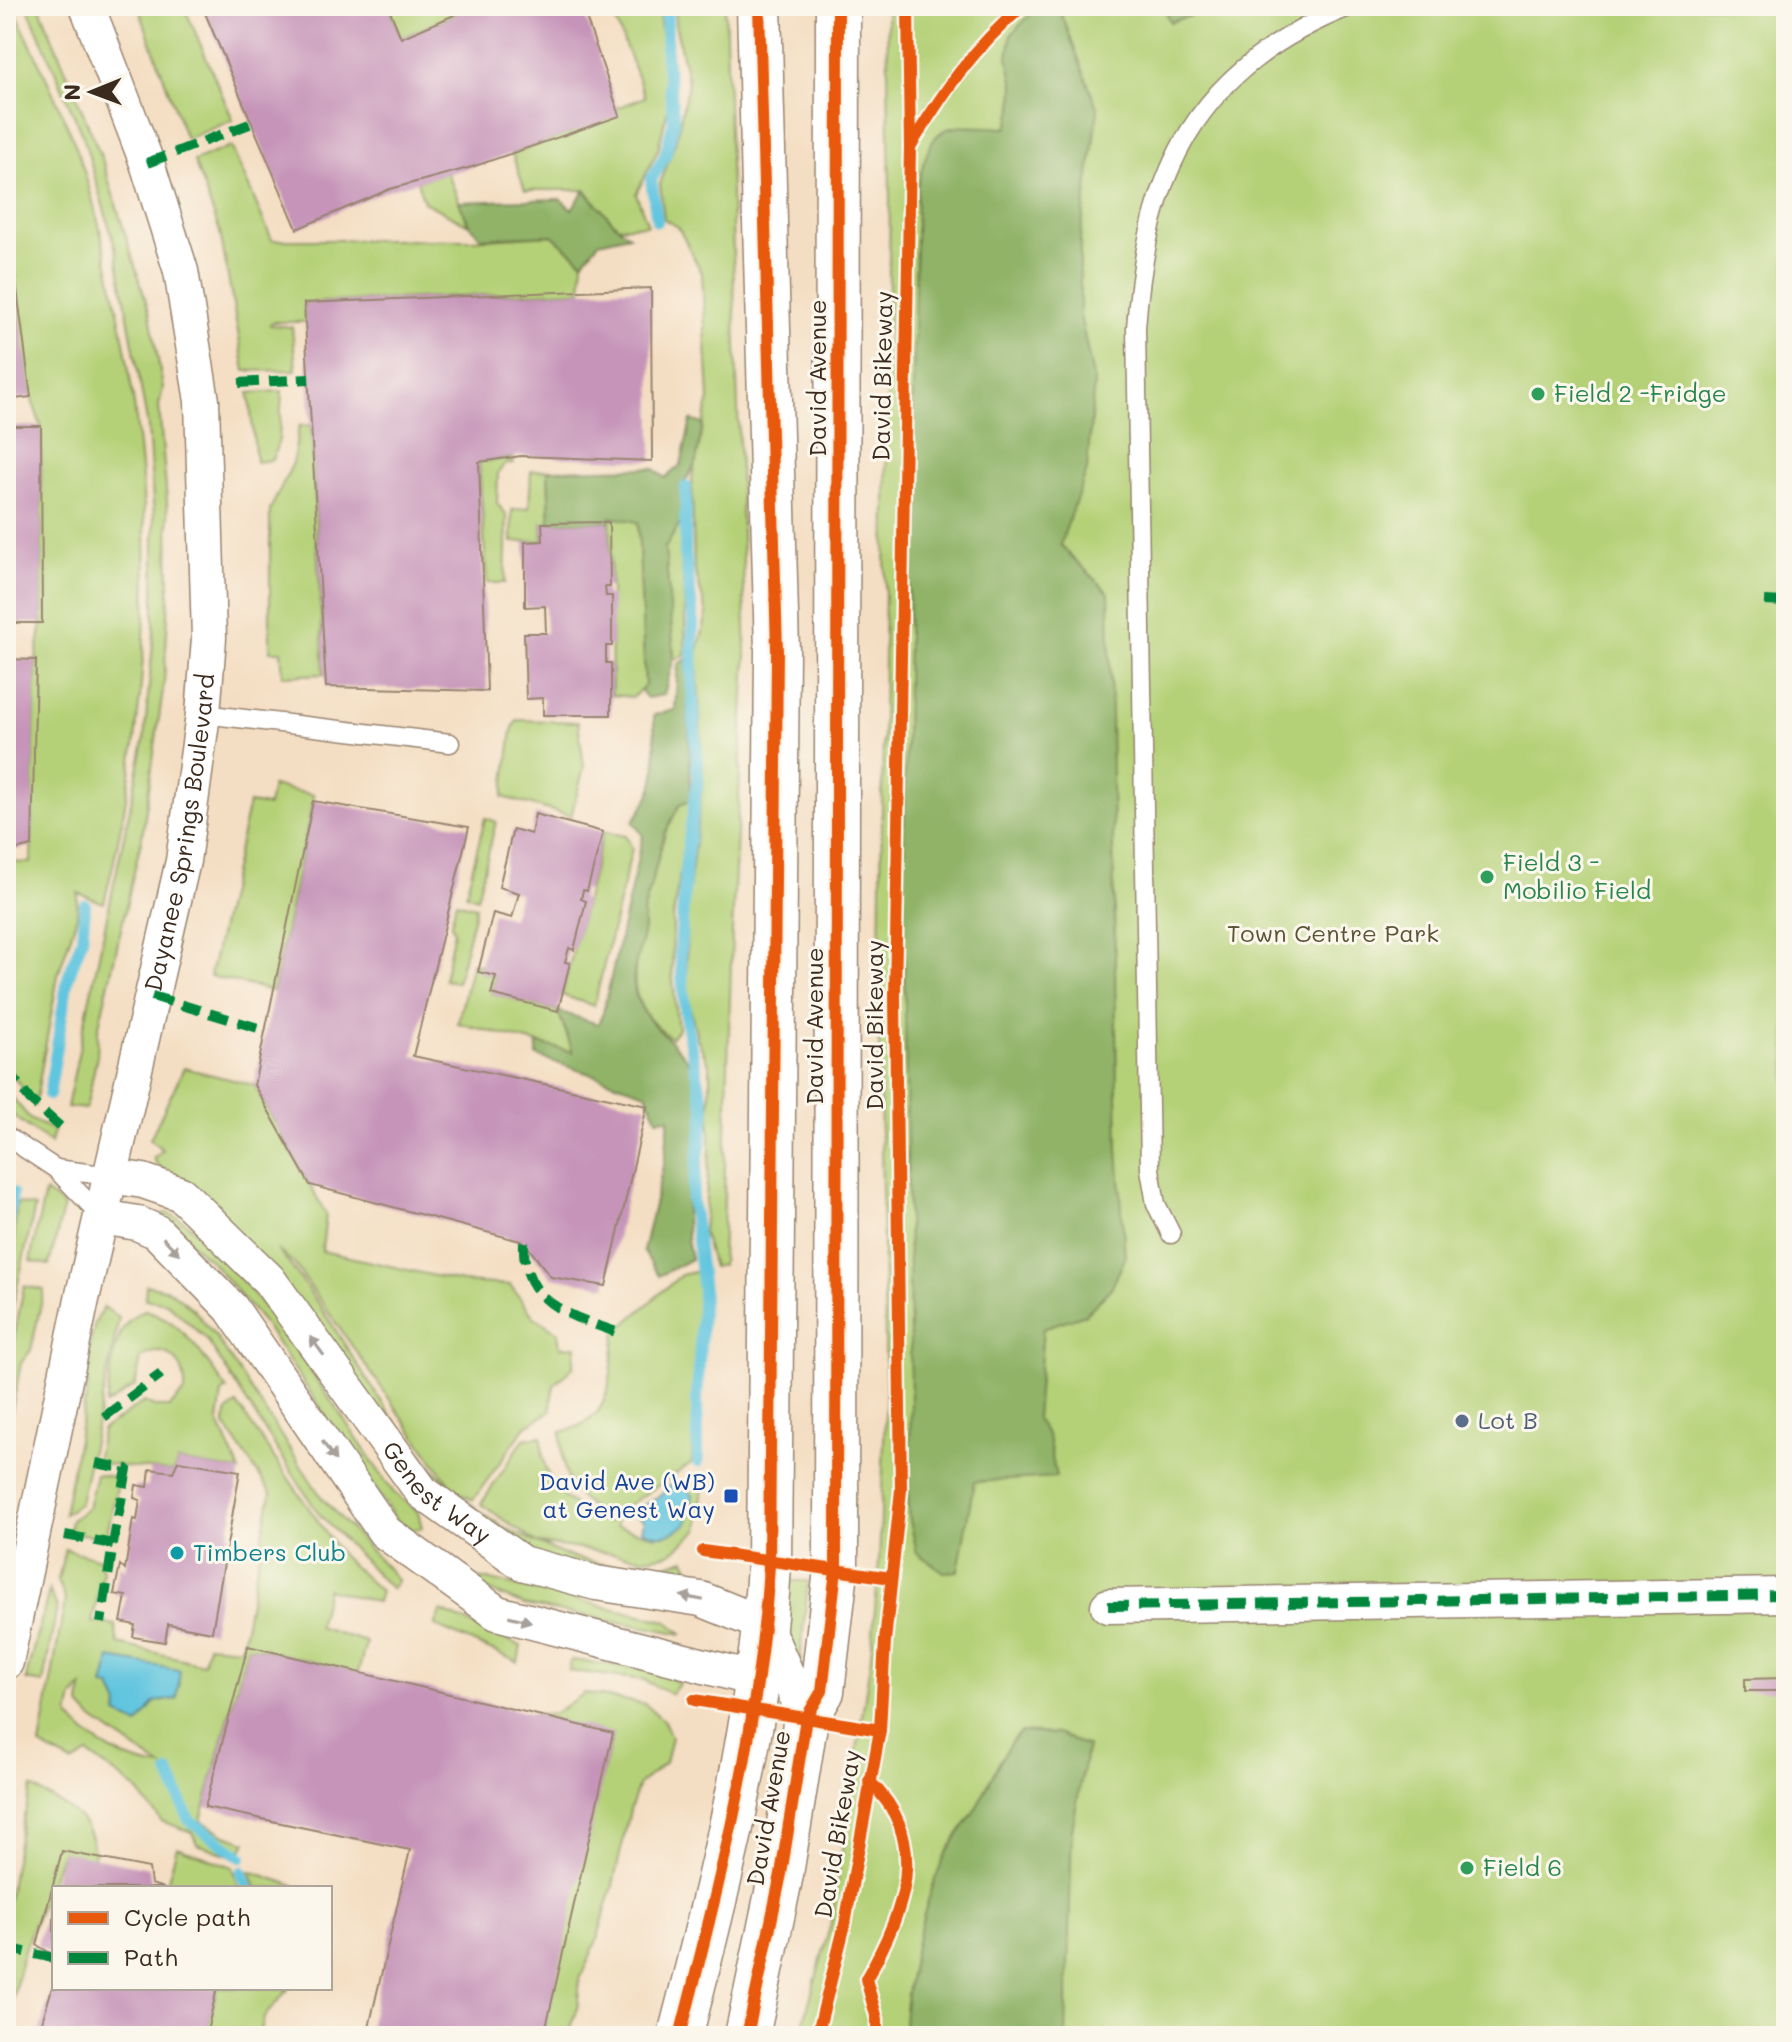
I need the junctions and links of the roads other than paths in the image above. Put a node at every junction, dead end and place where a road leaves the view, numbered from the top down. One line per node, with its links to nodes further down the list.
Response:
1 (87, 6): 5 (street, Dayanee Springs Boulevard)
2 (759, 6): 14 (main road, David Avenue)
3 (838, 6): 17 (main road, David Avenue)
4 (1351, 6): 11 (lane)
5 (203, 714): 6 (lane); 9 (street, Dayanee Springs Boulevard)
6 (450, 743)
7 (6, 1136): 8 (lane)
8 (56, 1169): 9 (lane); 10 (lane)
9 (111, 1176): 10 (street, Dayanee Springs Boulevard); 14 (street, Genest Way, one-way to 9)
10 (102, 1217): 15 (street, Dayanee Springs Boulevard); 16 (street, one-way to 16)
11 (1171, 1234)
12 (1786, 1595): 13 (street)
13 (1108, 1606)
14 (765, 1625): 16 (main road, David Avenue); 17 (street)
15 (6, 1662)
16 (759, 1680): 18 (main road, David Avenue)
17 (806, 1718): 19 (main road, David Avenue)
18 (680, 2036)
19 (747, 2036)

